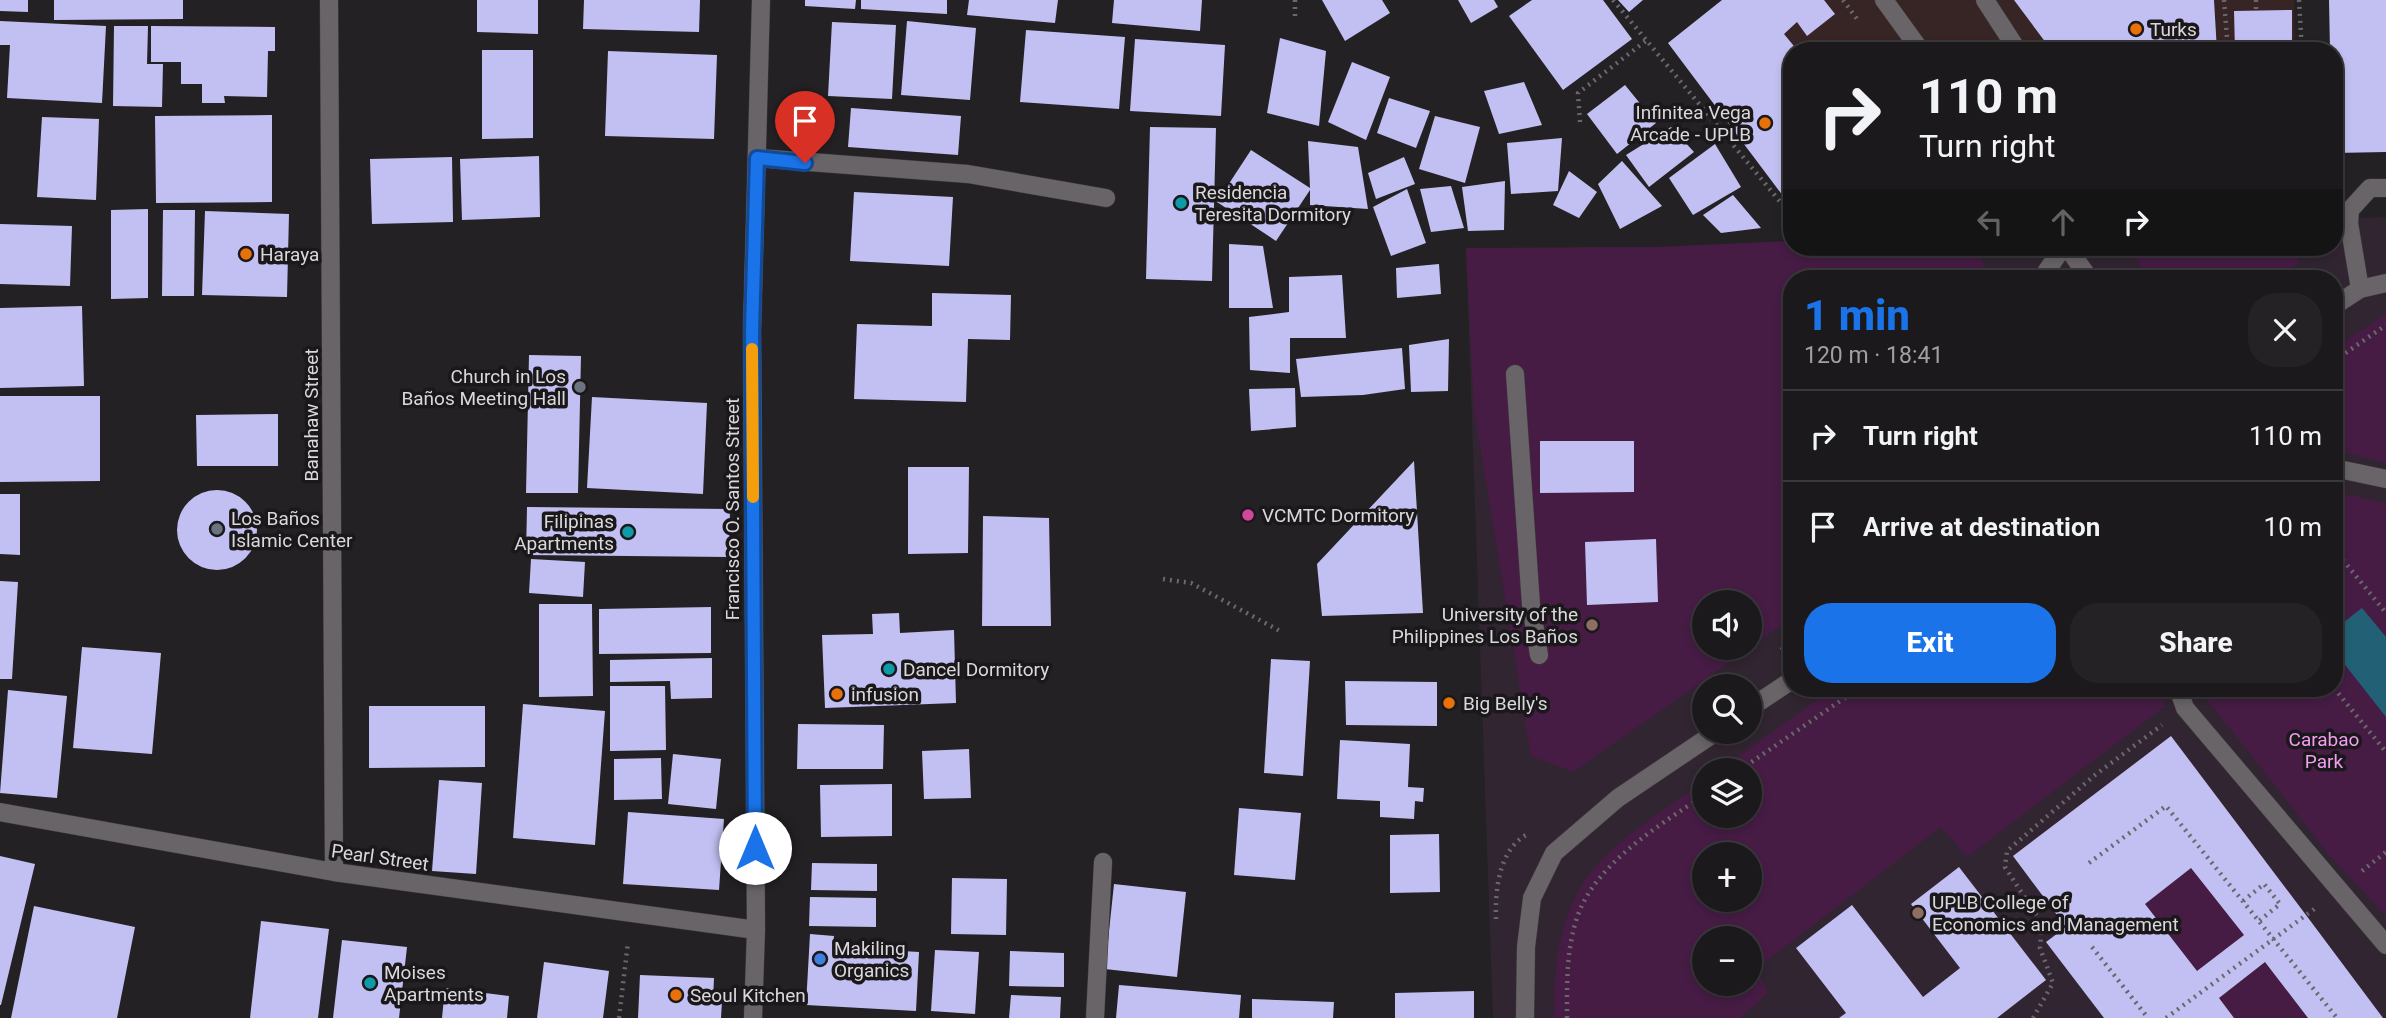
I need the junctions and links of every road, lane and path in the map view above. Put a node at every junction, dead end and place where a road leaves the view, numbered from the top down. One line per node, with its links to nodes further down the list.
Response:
1 (329, 0): 50 (street, Banahaw Street)
2 (761, 0): 18 (street, Francisco O. Santos Street)
3 (1295, 0): 11 (path)
4 (1613, 0): 12 (path)
5 (1884, 0): 13 (street)
6 (1985, 0): 14 (street)
7 (2224, 0): 15 (path)
8 (2256, 0): 10 (path)
9 (2299, 0): 16 (path)
10 (2256, 11)
11 (1295, 20)
12 (1647, 40): 17 (path); 21 (path)
13 (1915, 42)
14 (2012, 42)
15 (2227, 42)
16 (2301, 42)
17 (1580, 122)
18 (757, 158): 20 (street); 55 (street, Francisco O. Santos Street)
19 (2386, 188): 25 (street)
20 (1107, 198)
21 (1782, 204)
22 (2072, 256): 23 (street)
23 (2083, 270)
24 (2386, 284): 25 (street)
25 (2360, 289): 26 (street)
26 (2343, 300)
27 (2386, 325): 28 (path)
28 (2343, 355)
29 (1515, 374): 36 (street)
30 (2343, 470): 31 (street)
31 (2386, 479)
32 (2343, 560): 34 (path)
33 (1163, 579): 35 (path)
34 (2386, 613)
35 (1280, 631)
36 (1539, 655)
37 (1783, 686): 41 (street)
38 (1846, 697): 45 (path)
39 (2182, 697): 42 (street)
40 (2341, 697): 44 (path)
41 (1762, 700)
42 (2185, 708): 57 (street); 64 (path)
43 (1698, 744): 62 (street)
44 (2386, 752)
45 (1757, 758)
46 (1692, 803): 63 (path)
47 (0, 813): 50 (street, Pearl Street)
48 (1103, 862): 61 (street)
49 (2090, 863): 51 (path)
50 (334, 872): 52 (street, Pearl Street)
51 (2243, 901): 54 (path); 54 (path)
52 (632, 913): 55 (street, Pearl Street); 59 (path)
53 (2306, 915): 56 (path)
54 (2259, 921): 56 (path)
55 (756, 930): 60 (street, Francisco O. Santos Street)
56 (2273, 938): 66 (path); 67 (path)
57 (2386, 945)
58 (2092, 947): 65 (path)
59 (619, 1018)
60 (753, 1018)
61 (1095, 1018)
62 (1525, 1018)
63 (1567, 1018)
64 (2034, 1018)
65 (2148, 1018)
66 (2166, 1018)
67 (2337, 1018)

